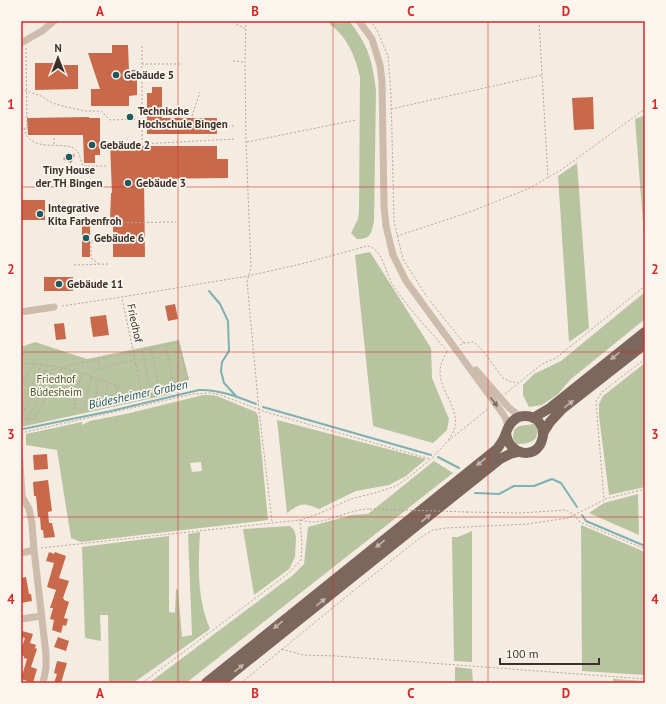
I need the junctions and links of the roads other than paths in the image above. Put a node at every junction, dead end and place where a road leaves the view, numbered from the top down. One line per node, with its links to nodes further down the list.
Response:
1 (54, 21): 3 (street)
2 (359, 21): 8 (street)
3 (24, 42)
4 (54, 307): 5 (street)
5 (21, 312)
6 (645, 332): 10 (main road, one-way to 10)
7 (645, 344): 12 (main road, one-way to 7)
8 (455, 348): 9 (street); 11 (street, one-way to 11)
9 (521, 417): 10 (main road); 11 (main road)
10 (533, 418): 12 (main road)
11 (507, 430): 14 (main road); 21 (main road, one-way to 21)
12 (543, 433): 14 (main road)
13 (21, 451): 15 (lane)
14 (518, 452): 22 (main road, one-way to 14)
15 (23, 498): 16 (street)
16 (34, 550): 17 (street); 18 (street)
17 (21, 553)
18 (41, 616): 19 (street); 20 (street)
19 (21, 619)
20 (43, 683)
21 (206, 683)
22 (220, 683)

